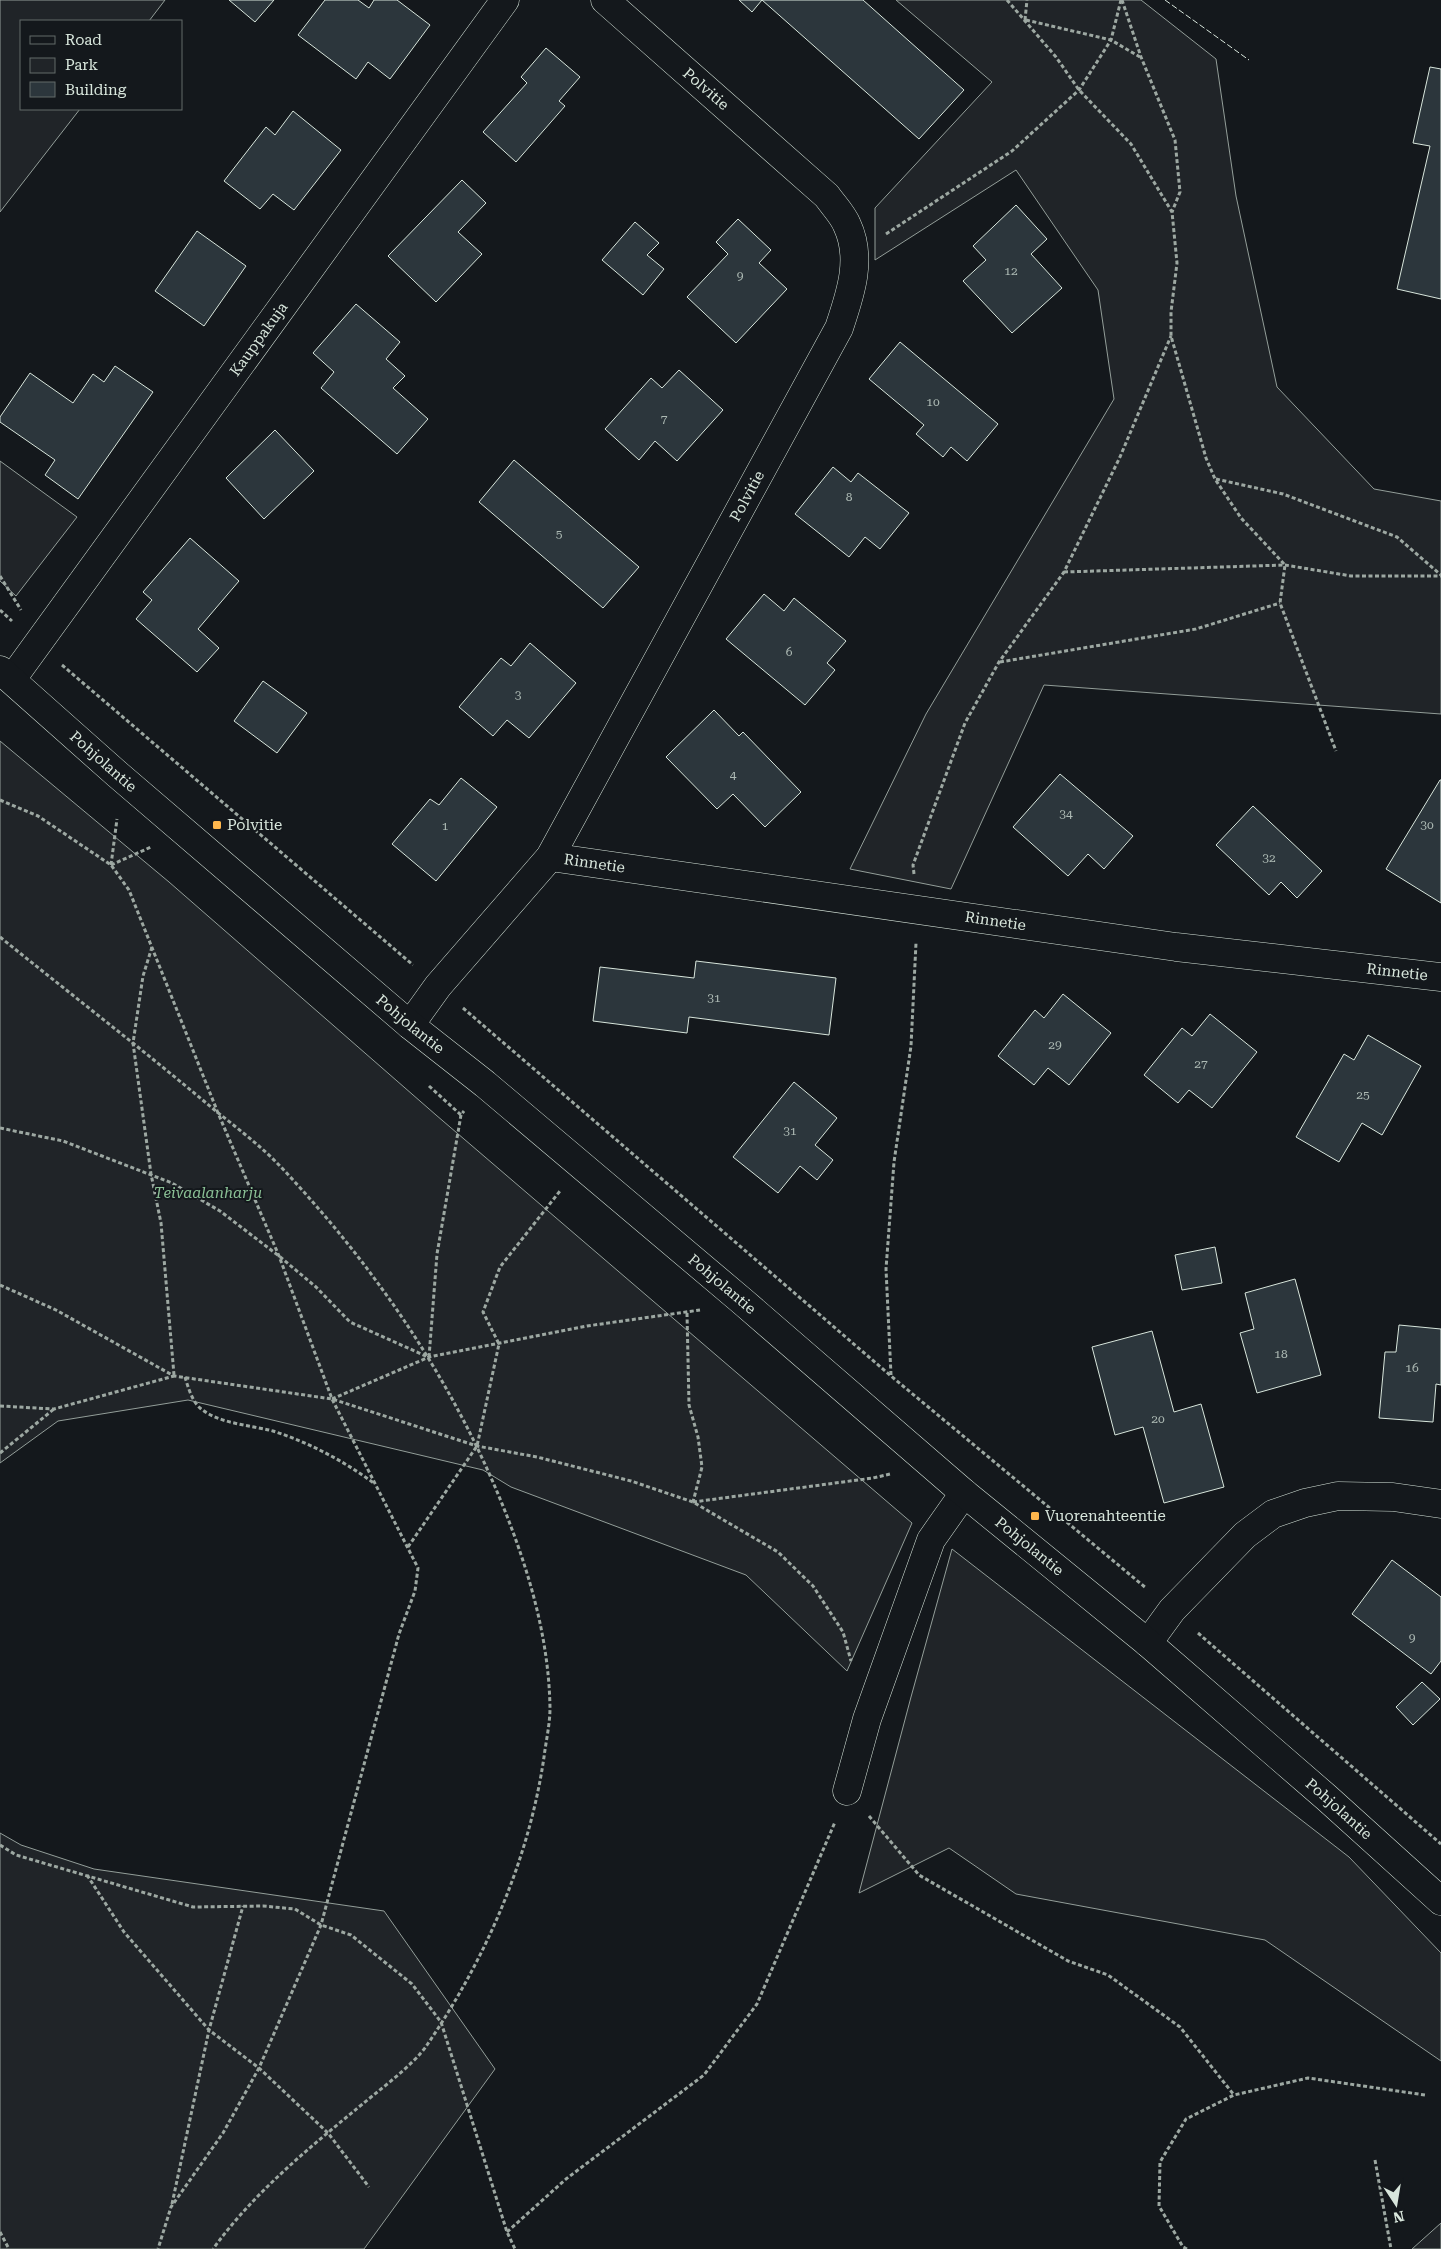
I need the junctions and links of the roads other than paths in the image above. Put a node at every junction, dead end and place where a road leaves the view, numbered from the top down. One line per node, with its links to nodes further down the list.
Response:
1 (505, 0): 3 (street, Kauppakuja)
2 (605, 0): 4 (street, Polvitie)
3 (6, 674): 6 (street, Pohjolantie)
4 (550, 858): 5 (street, Rinnetie); 6 (street, Polvitie)
5 (1441, 977)
6 (410, 1025): 7 (street, Pohjolantie)
7 (964, 1494): 9 (street, Pohjolantie); 10 (street)
8 (1441, 1504): 9 (street)
9 (1148, 1643): 11 (street, Pohjolantie)
10 (847, 1791)
11 (1441, 1901)

